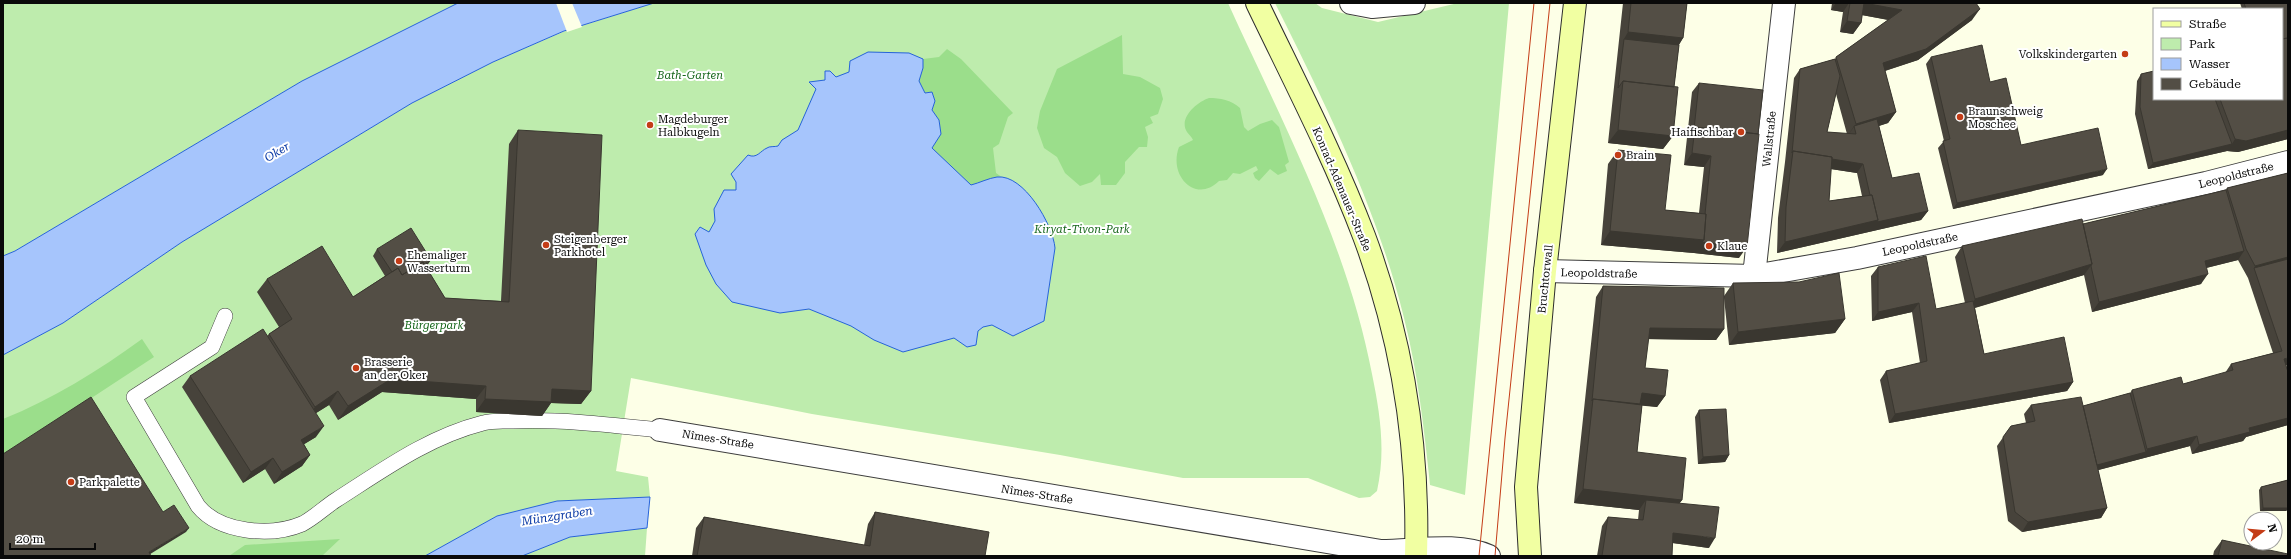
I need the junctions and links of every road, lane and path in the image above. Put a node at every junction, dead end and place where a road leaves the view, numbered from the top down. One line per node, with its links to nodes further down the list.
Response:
1 (1257, 3): 11 (main road, Konrad-Adenauer-Straße)
2 (1351, 3): 3 (street)
3 (1414, 3)
4 (1575, 3): 7 (main road, Bruchtorwall)
5 (1784, 3): 8 (street, Wallstraße)
6 (2288, 162): 8 (street, Leopoldstraße)
7 (1545, 271): 8 (street, Leopoldstraße); 13 (main road, Bruchtorwall)
8 (1754, 276)
9 (225, 316): 10 (lane)
10 (660, 430): 11 (street, Nîmes-Straße)
11 (1416, 553): 12 (street, Nîmes-Straße)
12 (1489, 556)
13 (1530, 556)

